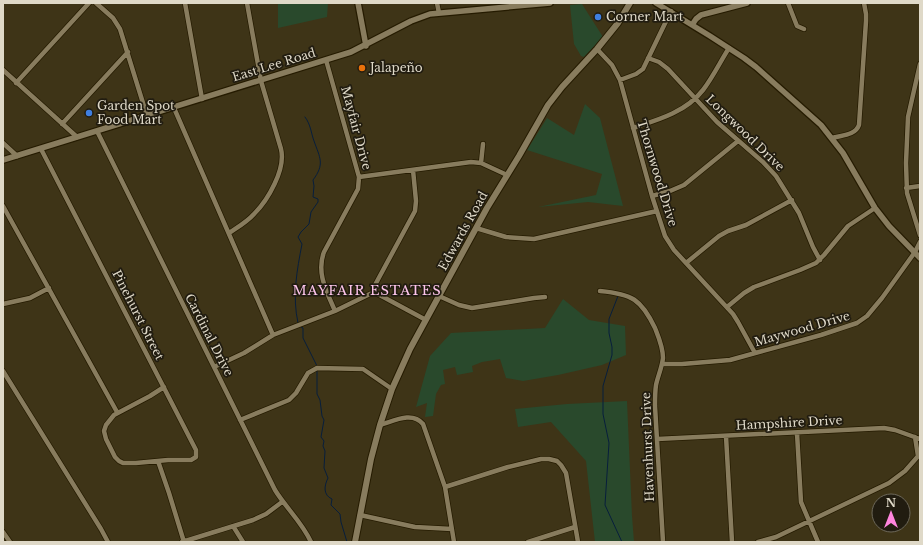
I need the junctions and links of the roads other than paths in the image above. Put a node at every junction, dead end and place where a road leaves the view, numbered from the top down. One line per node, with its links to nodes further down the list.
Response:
1 (89, 3): 27 (street)
2 (96, 3): 20 (street)
3 (185, 3): 29 (street)
4 (247, 3): 26 (street)
5 (358, 3): 17 (street)
6 (437, 3): 14 (street)
7 (550, 3): 14 (street, East Lee Road)
8 (630, 3): 19 (main road, Edwards Road)
9 (656, 3): 13 (street)
10 (747, 3): 15 (street)
11 (788, 3): 16 (street)
12 (864, 3): 36 (street)
13 (671, 11): 15 (street); 21 (street)
14 (439, 13): 17 (street, East Lee Road)
15 (692, 25): 18 (street)
16 (804, 29)
17 (366, 46): 22 (street, East Lee Road)
18 (729, 48): 28 (street); 36 (street)
19 (597, 49): 25 (street, Thornwood Drive); 45 (main road, Edwards Road)
20 (128, 52): 31 (street); 32 (street)
21 (648, 58): 25 (street); 28 (street, Longwood Drive)
22 (326, 60): 26 (street, East Lee Road); 46 (street, Mayfair Drive)
23 (920, 64): 48 (street)
24 (3, 70): 27 (street)
25 (620, 80): 33 (street, Thornwood Drive)
26 (261, 81): 29 (street, East Lee Road); 55 (street)
27 (16, 83): 32 (street)
28 (695, 98): 33 (street); 37 (street, Longwood Drive)
29 (202, 99): 30 (street, East Lee Road)
30 (174, 108): 31 (street, East Lee Road); 55 (street)
31 (147, 116): 34 (street, East Lee Road)
32 (62, 124): 35 (street)
33 (632, 128): 49 (street, Thornwood Drive)
34 (97, 131): 35 (street, East Lee Road); 74 (street, Cardinal Drive)
35 (77, 137): 40 (street, East Lee Road)
36 (832, 138): 52 (street)
37 (738, 141): 49 (street); 50 (street, Longwood Drive)
38 (3, 143): 41 (street)
39 (483, 144): 43 (street)
40 (41, 149): 41 (street, East Lee Road); 76 (street, Pinehurst Street)
41 (17, 156): 42 (street, East Lee Road)
42 (3, 160)
43 (481, 163): 44 (street); 45 (street)
44 (413, 170): 46 (street); 64 (street)
45 (507, 176): 54 (main road, Edwards Road)
46 (359, 177): 69 (street, Mayfair Drive)
47 (920, 186): 48 (street)
48 (906, 188): 56 (street)
49 (652, 196): 53 (street, Thornwood Drive)
50 (792, 200): 60 (street, Longwood Drive); 61 (street)
51 (3, 206): 62 (street)
52 (875, 208): 58 (street); 60 (street)
53 (656, 211): 54 (street); 61 (street, Thornwood Drive)
54 (476, 228): 65 (main road, Edwards Road)
55 (229, 233): 71 (street)
56 (920, 235)
57 (920, 242): 58 (street, Maywood Drive)
58 (915, 252): 59 (street); 72 (street, Maywood Drive)
59 (920, 258)
60 (820, 260): 68 (street)
61 (686, 263): 68 (street, Thornwood Drive)
62 (49, 288): 67 (street); 78 (street)
63 (600, 291): 73 (street, Havenhurst Drive)
64 (374, 292): 69 (street); 70 (street)
65 (439, 296): 66 (street); 70 (main road, Edwards Road)
66 (545, 297)
67 (3, 304)
68 (727, 307): 72 (street, Thornwood Drive)
69 (335, 311): 71 (street)
70 (426, 320): 77 (main road, Edwards Road)
71 (273, 335): 74 (street)
72 (755, 353): 73 (street, Maywood Drive)
73 (662, 364): 84 (street, Havenhurst Drive)
74 (214, 366): 79 (street, Cardinal Drive)
75 (3, 371): 96 (street)
76 (164, 387): 78 (street); 86 (street, Pinehurst Street)
77 (392, 389): 79 (street); 80 (main road, Edwards Road)
78 (117, 412): 86 (street)
79 (240, 420): 88 (street, Cardinal Drive)
80 (380, 425): 87 (street); 89 (main road, Edwards Road)
81 (797, 433): 82 (street, Hampshire Drive); 83 (street, Hampshire Drive); 90 (street)
82 (726, 436): 84 (street, Hampshire Drive); 105 (street)
83 (917, 438): 85 (street)
84 (657, 439): 104 (street, Havenhurst Drive)
85 (919, 455): 90 (street)
86 (158, 461): 97 (street)
87 (445, 487): 92 (street); 93 (street)
88 (282, 502): 91 (street); 99 (street, Cardinal Drive)
89 (360, 515): 93 (street); 100 (main road, Edwards Road)
90 (809, 521): 106 (street); 107 (street)
91 (233, 526): 97 (street); 98 (street)
92 (575, 527): 102 (street); 103 (street)
93 (452, 529): 101 (street)
94 (3, 532): 95 (street)
95 (10, 542)
96 (108, 542)
97 (183, 542)
98 (243, 542)
99 (311, 542)
100 (355, 542)
101 (454, 542)
102 (528, 542)
103 (578, 542)
104 (663, 542)
105 (732, 542)
106 (758, 542)
107 (818, 542)

